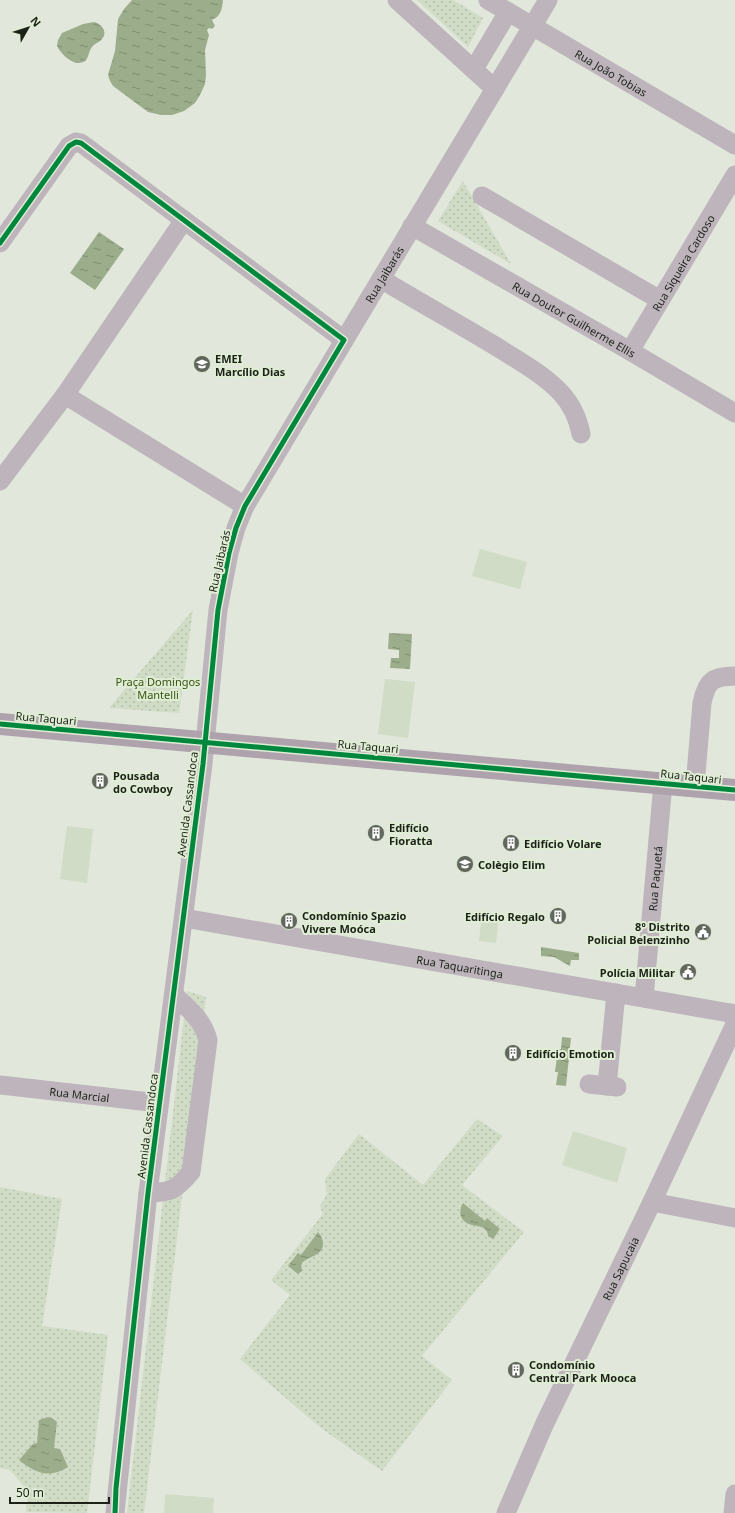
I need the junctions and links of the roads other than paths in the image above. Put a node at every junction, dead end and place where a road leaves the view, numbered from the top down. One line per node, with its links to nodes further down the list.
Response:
1 (398, 0): 6 (street)
2 (488, 0): 4 (street, Rua João Tobias)
3 (548, 0): 5 (street, Rua Jaibarás)
4 (508, 12): 5 (street, Rua João Tobias); 6 (street)
5 (532, 26): 7 (street, Rua Jaibarás); 8 (street, Rua João Tobias)
6 (474, 69): 7 (street)
7 (495, 89): 12 (street, Rua Jaibarás)
8 (735, 145)
9 (735, 175): 15 (street, Rua Siqueira Cardoso)
10 (482, 196): 15 (street)
11 (184, 220): 13 (street); 16 (street); 18 (street)
12 (412, 226): 14 (street, Rua Jaibarás); 17 (street, Rua Doutor Guilherme Ellis)
13 (1, 241)
14 (381, 279): 16 (street, Rua Jaibarás); 20 (street)
15 (660, 300): 17 (street, Rua Siqueira Cardoso)
16 (344, 340): 22 (street, Rua Jaibarás)
17 (630, 351): 19 (street, Rua Doutor Guilherme Ellis)
18 (65, 395): 21 (street); 22 (street)
19 (735, 413)
20 (581, 434)
21 (0, 481)
22 (245, 506): 25 (street, Rua Jaibarás)
23 (735, 676): 27 (street)
24 (0, 724): 25 (main road, Rua Taquari)
25 (205, 742): 26 (main road, Rua Taquari); 29 (street, Avenida Cassandoca)
26 (663, 783): 27 (main road, Rua Taquari); 32 (street, Rua Paquetá)
27 (695, 786): 28 (main road, Rua Taquari)
28 (735, 790)
29 (184, 918): 30 (street, Rua Taquaritinga); 31 (street, Avenida Cassandoca)
30 (616, 993): 32 (street, Rua Taquaritinga); 36 (street)
31 (174, 995): 37 (street, Avenida Cassandoca); 38 (street)
32 (644, 998): 33 (street, Rua Taquaritinga)
33 (735, 1014)
34 (733, 1034): 39 (street, Rua Sapucaia)
35 (0, 1085): 37 (street, Rua Marcial)
36 (604, 1086)
37 (159, 1103): 38 (street, Avenida Cassandoca)
38 (148, 1193): 42 (street, Avenida Cassandoca)
39 (652, 1202): 40 (street); 43 (street, Rua Sapucaia)
40 (735, 1218)
41 (735, 1494): 44 (street)
42 (115, 1513)
43 (506, 1513)
44 (733, 1513)

